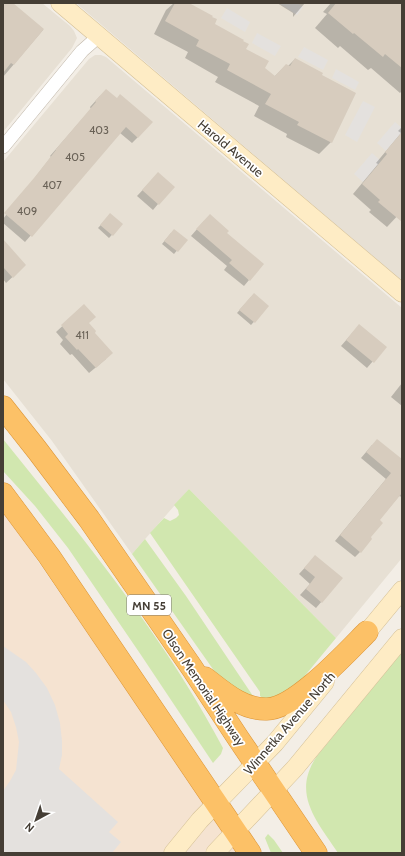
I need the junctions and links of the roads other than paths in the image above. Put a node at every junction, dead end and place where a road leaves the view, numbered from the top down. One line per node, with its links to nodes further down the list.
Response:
1 (60, 3): 2 (street, Harold Avenue)
2 (99, 36): 3 (street); 4 (street, Harold Avenue)
3 (3, 147)
4 (402, 293)
5 (3, 407): 10 (highway, Olson Memorial Highway / MN 55)
6 (3, 494): 13 (highway)
7 (402, 590): 8 (street, Winnetka Avenue North)
8 (367, 632): 10 (highway); 11 (street, Winnetka Avenue North)
9 (402, 638): 12 (street)
10 (192, 668): 11 (highway, Olson Memorial Highway / MN 55)
11 (255, 764): 12 (highway, Olson Memorial Highway / MN 55); 13 (street, Winnetka Avenue North)
12 (274, 791): 14 (street); 18 (highway, Olson Memorial Highway / MN 55)
13 (217, 803): 14 (highway); 15 (street, Winnetka Avenue North)
14 (236, 831): 16 (street); 17 (highway)
15 (173, 853)
16 (215, 853)
17 (250, 853)
18 (316, 853)

